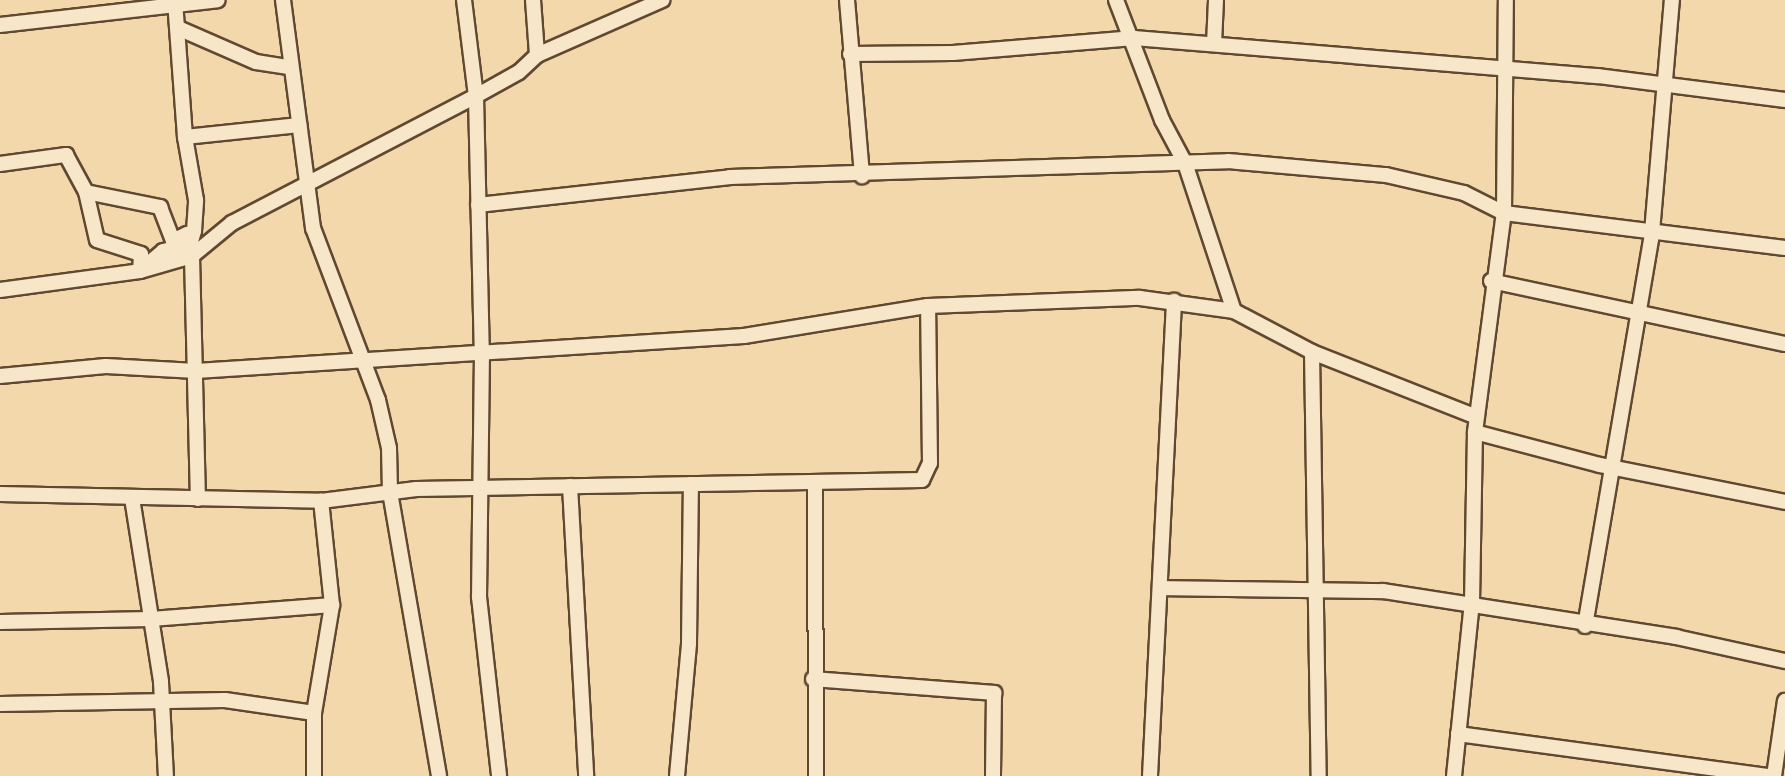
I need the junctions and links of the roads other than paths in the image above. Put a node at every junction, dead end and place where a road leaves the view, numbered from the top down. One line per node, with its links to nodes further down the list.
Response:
1 (218, 0): 11 (street)
2 (283, 0): 18 (street)
3 (464, 0): 21 (street)
4 (533, 0): 17 (street)
5 (662, 0): 17 (street)
6 (847, 0): 16 (street)
7 (1116, 0): 14 (street)
8 (1216, 0): 15 (street)
9 (1506, 0): 19 (street)
10 (1672, 0): 20 (street)
11 (175, 4): 12 (street); 13 (street)
12 (0, 25)
13 (178, 28): 18 (street); 24 (street)
14 (1134, 38): 15 (street); 16 (street); 25 (street)
15 (1214, 44): 19 (street)
16 (850, 54): 27 (street)
17 (537, 55): 21 (street)
18 (289, 67): 23 (street)
19 (1509, 72): 20 (street); 31 (street)
20 (1667, 85): 22 (street); 33 (street)
21 (476, 96): 28 (street); 30 (street)
22 (1785, 100)
23 (299, 125): 24 (street); 28 (street)
24 (185, 137): 32 (street)
25 (1185, 163): 27 (street); 31 (street); 42 (street)
26 (0, 164): 29 (street)
27 (862, 176): 30 (street)
28 (309, 180): 35 (street); 46 (street)
29 (86, 192): 32 (street); 36 (street)
30 (478, 205): 45 (street)
31 (1504, 213): 33 (street); 37 (street)
32 (194, 231): 36 (street)
33 (1652, 232): 34 (street); 41 (street)
34 (1785, 248)
35 (192, 256): 36 (street); 47 (street)
36 (140, 271): 38 (street)
37 (1491, 281): 41 (street); 49 (street)
38 (0, 290)
39 (1174, 301): 40 (street); 42 (street); 61 (street)
40 (928, 306): 45 (street); 52 (street)
41 (1638, 310): 43 (street); 50 (street)
42 (1234, 311): 44 (street)
43 (1785, 344)
44 (1312, 352): 49 (street); 62 (street)
45 (482, 353): 46 (street); 54 (street)
46 (363, 361): 47 (street); 55 (street)
47 (196, 371): 48 (street); 58 (street)
48 (0, 376)
49 (1476, 425): 50 (street); 63 (street)
50 (1609, 467): 60 (street); 67 (street)
51 (691, 484): 52 (street); 53 (street); 80 (street)
52 (815, 484): 69 (street)
53 (570, 486): 54 (street); 79 (street)
54 (482, 489): 55 (street); 78 (street)
55 (390, 492): 59 (street); 77 (street)
56 (0, 494): 57 (street)
57 (132, 498): 58 (street); 65 (street)
58 (198, 499): 59 (street)
59 (321, 501): 64 (street)
60 (1785, 502)
61 (1162, 588): 62 (street); 83 (street)
62 (1319, 592): 63 (street); 84 (street)
63 (1472, 603): 67 (street); 74 (street)
64 (332, 605): 65 (street); 73 (street)
65 (151, 619): 66 (street); 71 (street)
66 (0, 622)
67 (1585, 626): 68 (street)
68 (1785, 661)
69 (813, 679): 81 (street); 82 (street)
70 (1785, 701): 86 (street)
71 (162, 703): 72 (street); 73 (street); 75 (street)
72 (0, 704)
73 (314, 713): 76 (street)
74 (1458, 734): 85 (street); 86 (street)
75 (166, 776)
76 (314, 776)
77 (439, 776)
78 (499, 776)
79 (586, 776)
80 (677, 776)
81 (816, 776)
82 (993, 776)
83 (1150, 776)
84 (1319, 776)
85 (1454, 776)
86 (1772, 776)

